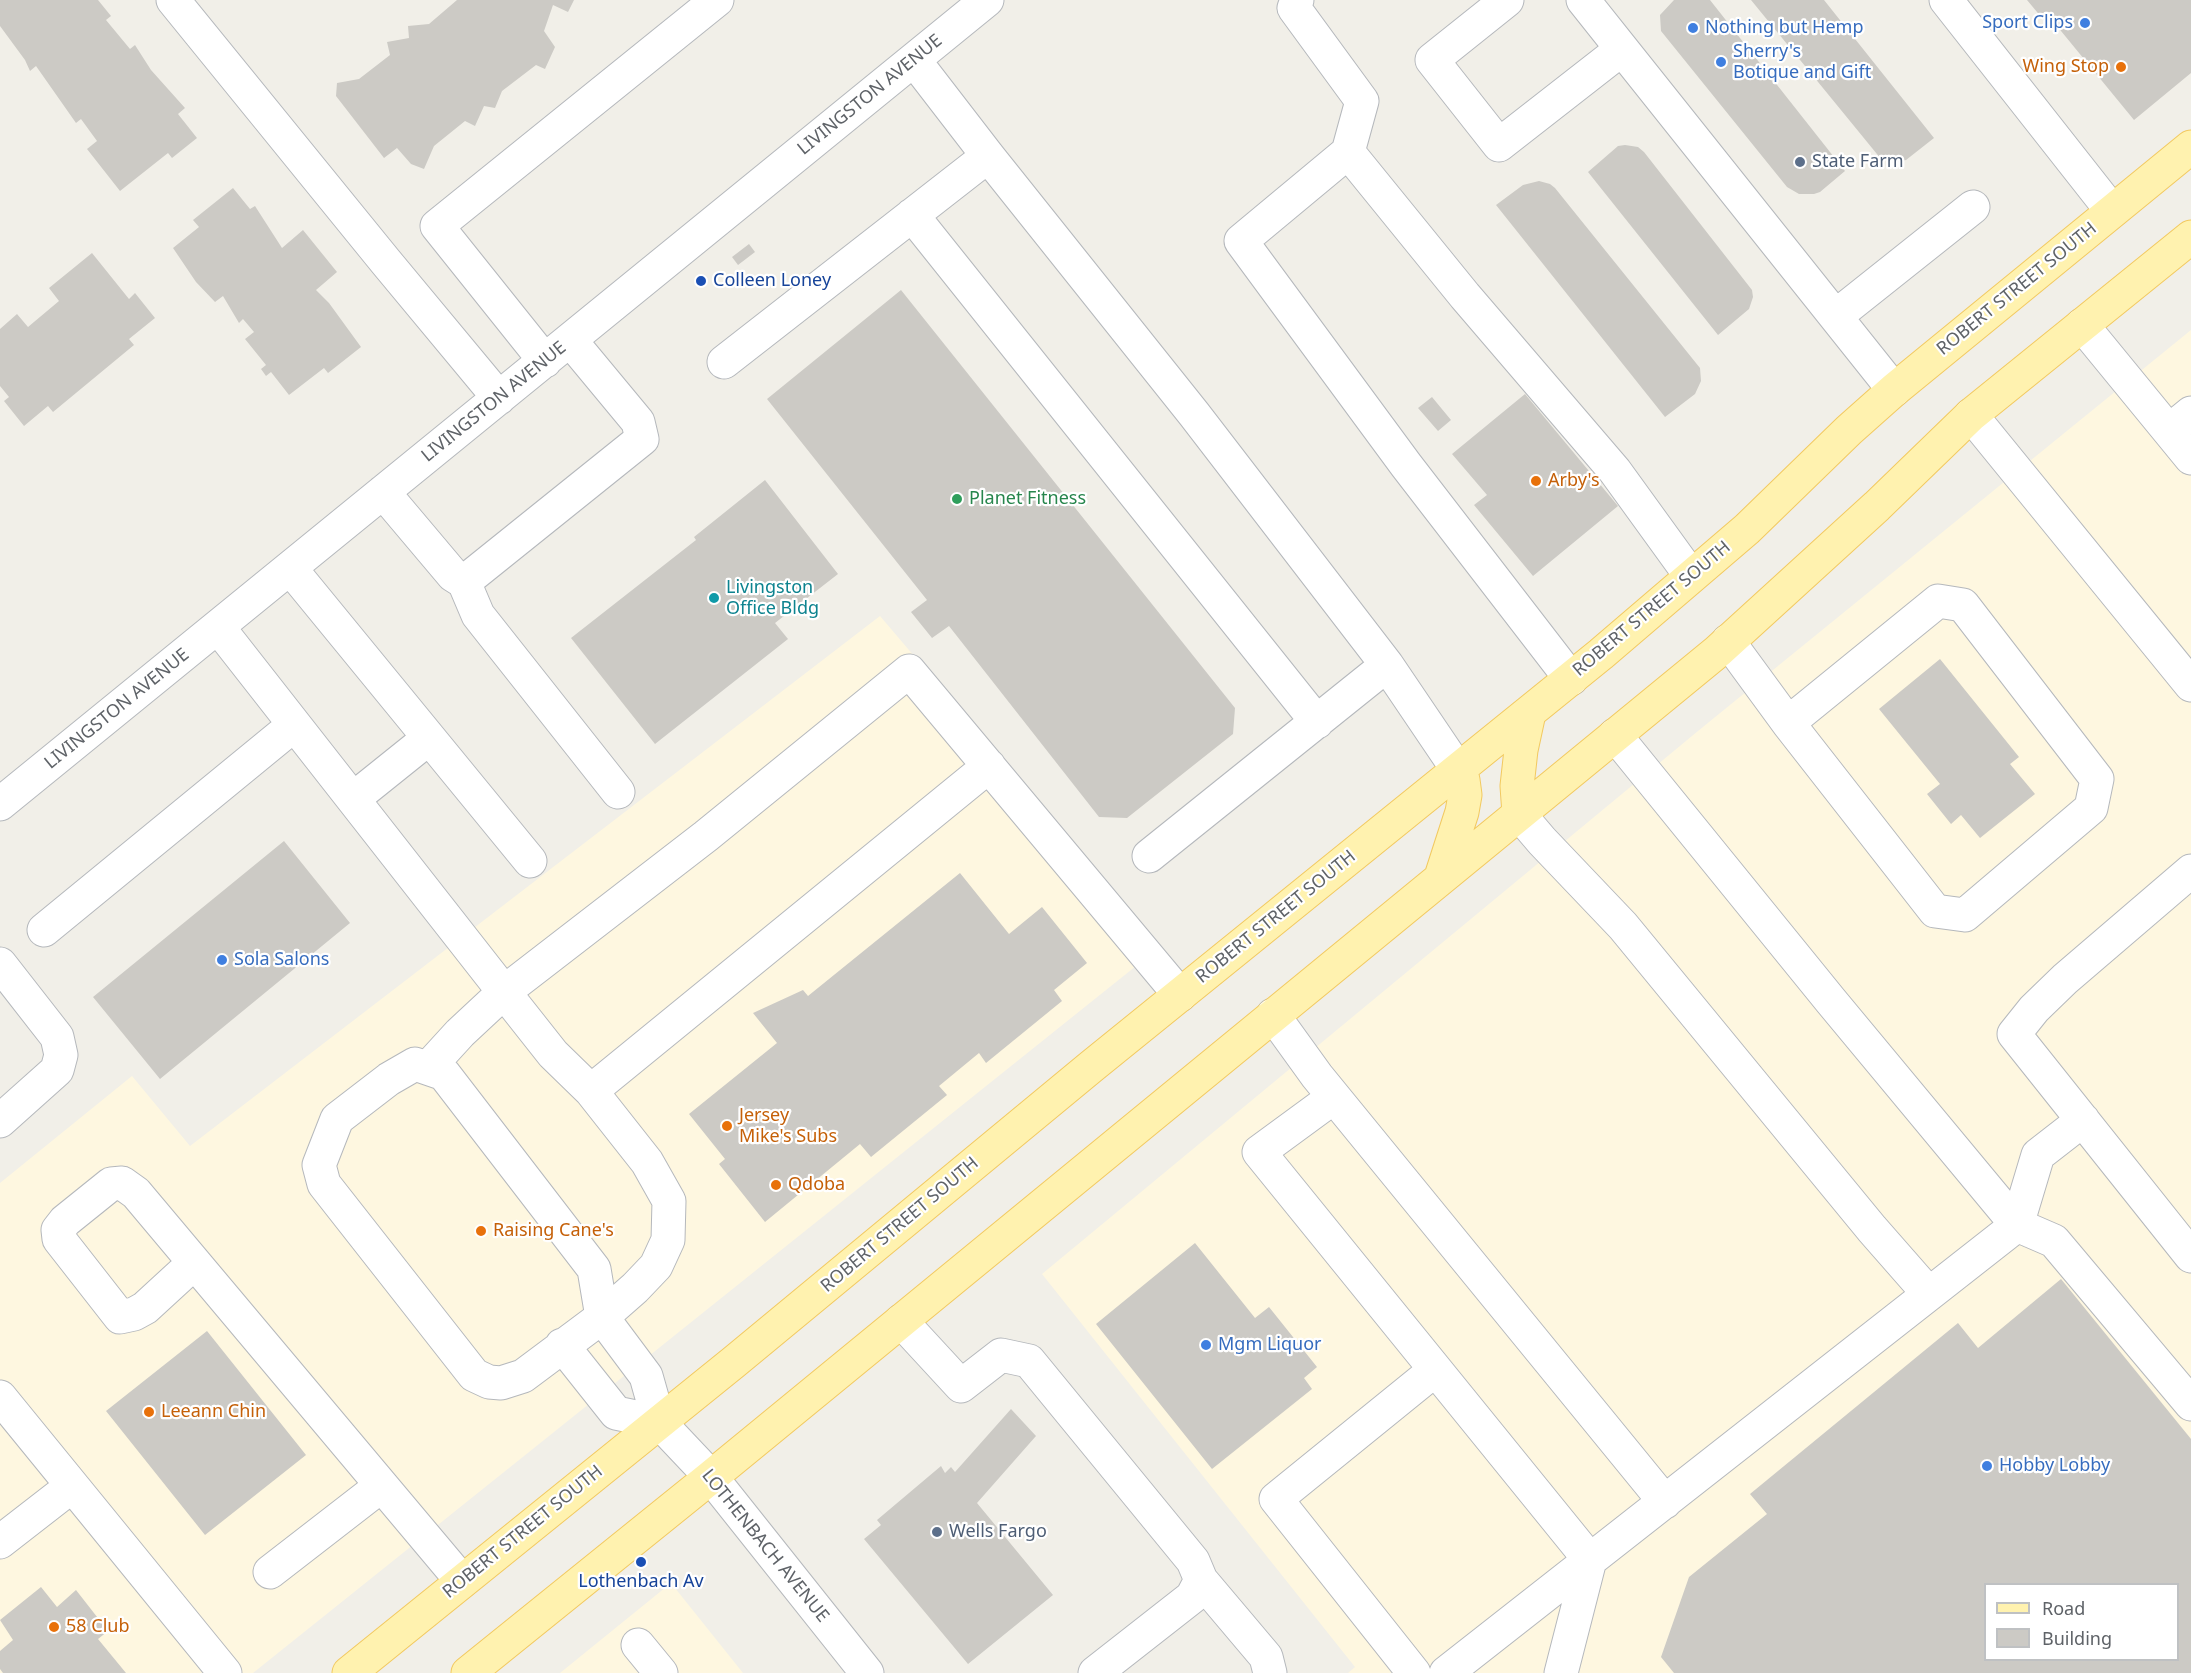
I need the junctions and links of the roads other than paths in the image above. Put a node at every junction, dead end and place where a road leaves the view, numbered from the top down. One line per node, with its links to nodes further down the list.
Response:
1 (173, 0): 23 (street)
2 (717, 0): 20 (street)
3 (987, 0): 9 (street, LIVINGSTON AVENUE)
4 (1297, 0): 11 (street)
5 (1507, 0): 8 (street)
6 (1583, 0): 8 (street)
7 (1946, 0): 14 (street)
8 (1622, 49): 17 (street)
9 (914, 60): 12 (street); 19 (street, LIVINGSTON AVENUE)
10 (2191, 147): 14 (main road, ROBERT STREET SOUTH)
11 (1348, 152): 29 (street); 34 (street)
12 (987, 156): 15 (street); 33 (street)
13 (1973, 207): 17 (street)
14 (2112, 211): 22 (main road, ROBERT STREET SOUTH)
15 (912, 215): 21 (street); 37 (street)
16 (2191, 237): 18 (main road)
17 (1836, 316): 22 (street)
18 (2082, 325): 24 (main road); 25 (street)
19 (570, 340): 20 (street, LIVINGSTON AVENUE); 30 (street)
20 (545, 361): 23 (street, LIVINGSTON AVENUE)
21 (724, 362)
22 (1894, 390): 29 (main road, ROBERT STREET SOUTH)
23 (499, 398): 27 (street, LIVINGSTON AVENUE)
24 (1971, 415): 32 (main road); 35 (street)
25 (2180, 422): 26 (street)
26 (2191, 458)
27 (383, 492): 28 (street, LIVINGSTON AVENUE); 30 (street)
28 (290, 568): 31 (street, LIVINGSTON AVENUE); 41 (street)
29 (1691, 576): 34 (main road, ROBERT STREET SOUTH)
30 (464, 582): 44 (street)
31 (218, 627): 39 (street); 46 (street, LIVINGSTON AVENUE)
32 (1728, 641): 38 (street); 40 (main road)
33 (1387, 665): 37 (street); 43 (street)
34 (1571, 679): 36 (main road, ROBERT STREET SOUTH)
35 (2191, 685)
36 (1529, 713): 43 (main road, ROBERT STREET SOUTH); 47 (main road)
37 (1317, 722): 48 (street)
38 (1788, 723): 38 (street)
39 (294, 724): 45 (street); 52 (street)
40 (1615, 735): 47 (main road); 62 (street)
41 (429, 738): 45 (street); 49 (street)
42 (989, 766): 54 (street); 55 (street); 58 (street)
43 (1458, 770): 51 (main road); 55 (main road, ROBERT STREET SOUTH)
44 (618, 792)
45 (353, 799): 54 (street)
46 (0, 804)
47 (1519, 814): 51 (main road); 65 (street)
48 (1149, 856)
49 (530, 861)
50 (2191, 871): 60 (street)
51 (1441, 877): 56 (main road)
52 (44, 930)
53 (0, 964): 61 (street)
54 (504, 993): 57 (street); 58 (street)
55 (1180, 995): 72 (main road, ROBERT STREET SOUTH)
56 (1273, 1015): 59 (street); 67 (main road)
57 (428, 1068): 66 (street); 68 (street)
58 (591, 1091): 66 (street)
59 (1334, 1097): 69 (street); 76 (street)
60 (2083, 1120): 62 (street); 63 (street)
61 (0, 1121)
62 (2017, 1225): 65 (street); 71 (street)
63 (2191, 1256)
64 (194, 1263): 75 (street)
65 (1929, 1294): 76 (street)
66 (602, 1317): 68 (street); 72 (street)
67 (901, 1321): 73 (main road); 80 (street)
68 (562, 1346): 72 (street)
69 (1435, 1370): 78 (street); 90 (street)
70 (0, 1397): 74 (street)
71 (2191, 1404)
72 (659, 1422): 73 (street, LOTHENBACH AVENUE); 81 (main road, ROBERT STREET SOUTH)
73 (711, 1477): 85 (main road); 87 (street, LOTHENBACH AVENUE)
74 (72, 1486): 77 (street); 83 (street)
75 (381, 1486): 79 (street); 81 (street)
76 (1665, 1502): 78 (street)
77 (0, 1542)
78 (1590, 1560): 91 (street); 92 (street)
79 (270, 1572)
80 (1201, 1580): 88 (street); 89 (street)
81 (462, 1581): 84 (main road, ROBERT STREET SOUTH)
82 (638, 1646): 86 (street)
83 (225, 1673)
84 (349, 1673)
85 (468, 1673)
86 (661, 1673)
87 (867, 1673)
88 (1095, 1673)
89 (1270, 1673)
90 (1414, 1673)
91 (1446, 1673)
92 (1561, 1673)

